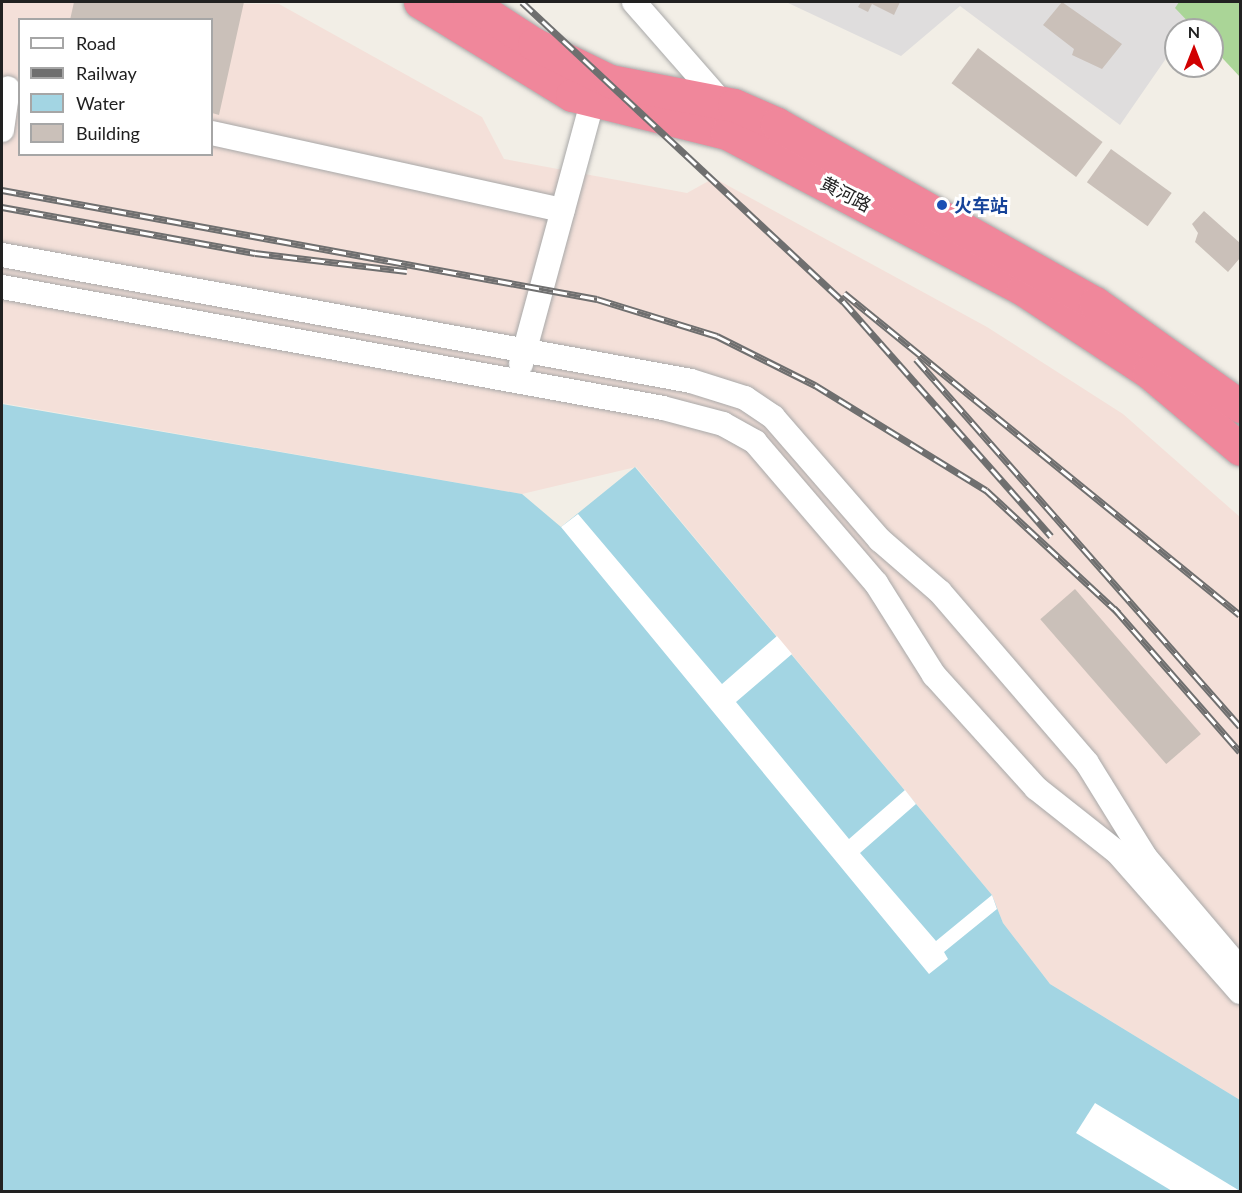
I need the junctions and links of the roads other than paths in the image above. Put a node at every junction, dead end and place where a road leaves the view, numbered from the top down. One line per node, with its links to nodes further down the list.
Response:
1 (420, 2): 5 (highway, 黄河路)
2 (469, 2): 5 (highway, 黄河路)
3 (634, 2): 6 (street)
4 (10, 88): 7 (street)
5 (596, 90): 6 (highway, 黄河路); 9 (highway, 黄河路); 10 (street)
6 (722, 103): 9 (street); 15 (highway, 黄河路)
7 (2, 130)
8 (213, 133): 10 (street)
9 (763, 150): 16 (highway, 黄河路)
10 (563, 210): 13 (street)
11 (2, 255): 13 (street)
12 (2, 287): 14 (street)
13 (524, 350): 14 (street); 17 (street)
14 (516, 381): 18 (street)
15 (1240, 406)
16 (1240, 449)
17 (1240, 969)
18 (1240, 992)

